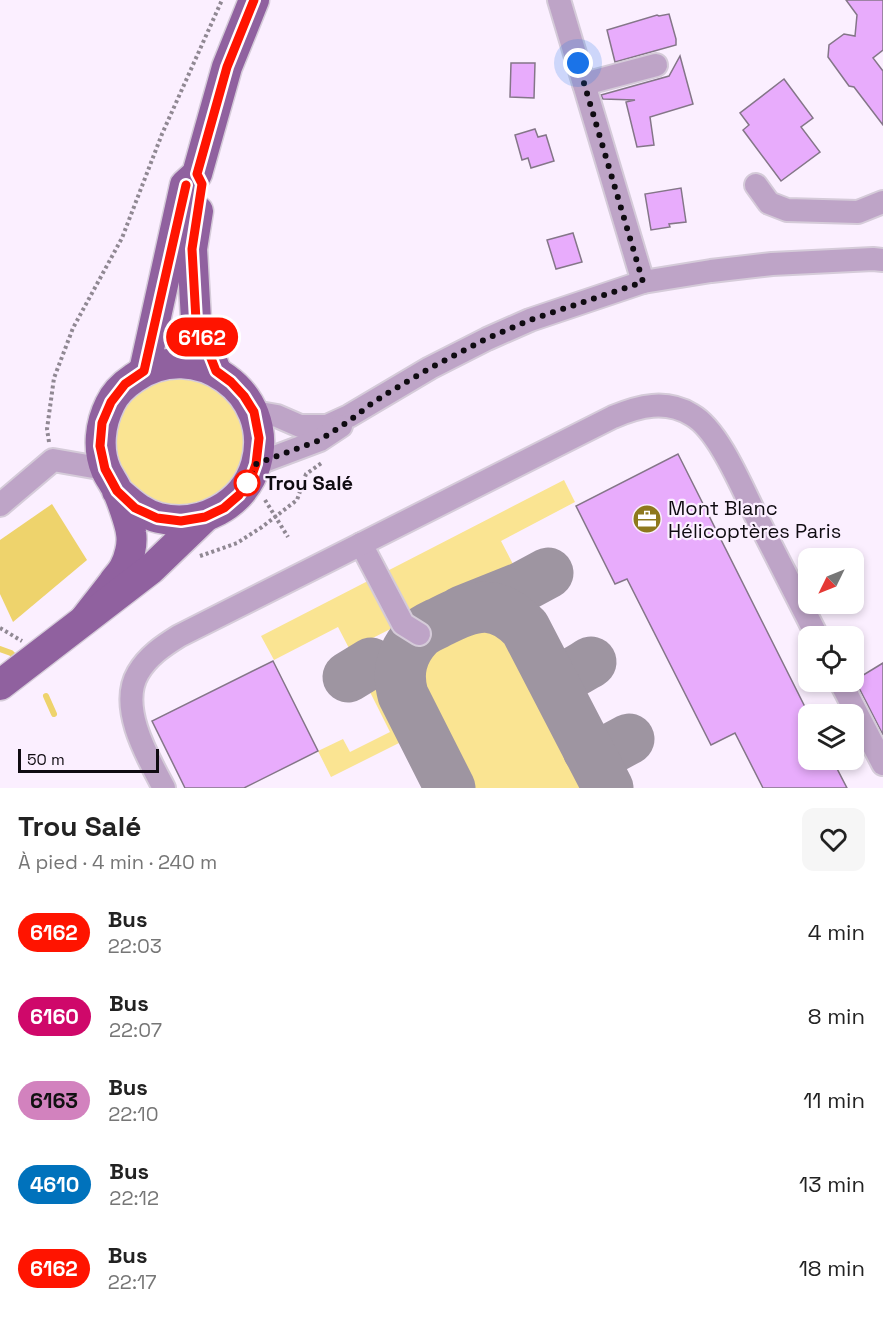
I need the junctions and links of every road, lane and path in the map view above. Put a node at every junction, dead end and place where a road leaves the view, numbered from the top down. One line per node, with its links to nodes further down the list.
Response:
1 (222, 0): 15 (path)
2 (254, 0): 6 (main road)
3 (559, 0): 5 (street)
4 (656, 65): 5 (street)
5 (584, 84): 10 (street)
6 (197, 174): 11 (main road); 12 (main road)
7 (756, 185): 8 (street)
8 (883, 202)
9 (883, 260): 10 (street)
10 (643, 282): 13 (street)
11 (144, 371): 12 (main road); 18 (main road)
12 (216, 371): 14 (main road)
13 (371, 404): 14 (street); 17 (street)
14 (254, 412): 17 (main road)
15 (53, 460): 18 (street); 19 (street)
16 (324, 461): 20 (path)
17 (254, 471): 20 (path); 21 (main road)
18 (111, 480): 21 (main road); 25 (main road)
19 (0, 505)
20 (275, 516): 22 (path); 24 (path)
21 (205, 517): 25 (main road)
22 (288, 537)
23 (361, 544): 26 (street); 28 (street); 33 (street)
24 (198, 557)
25 (85, 619): 30 (main road)
26 (812, 626)
27 (0, 628): 29 (path)
28 (419, 634)
29 (28, 644)
30 (0, 685)
31 (846, 692): 32 (street)
32 (883, 764)
33 (164, 788)

